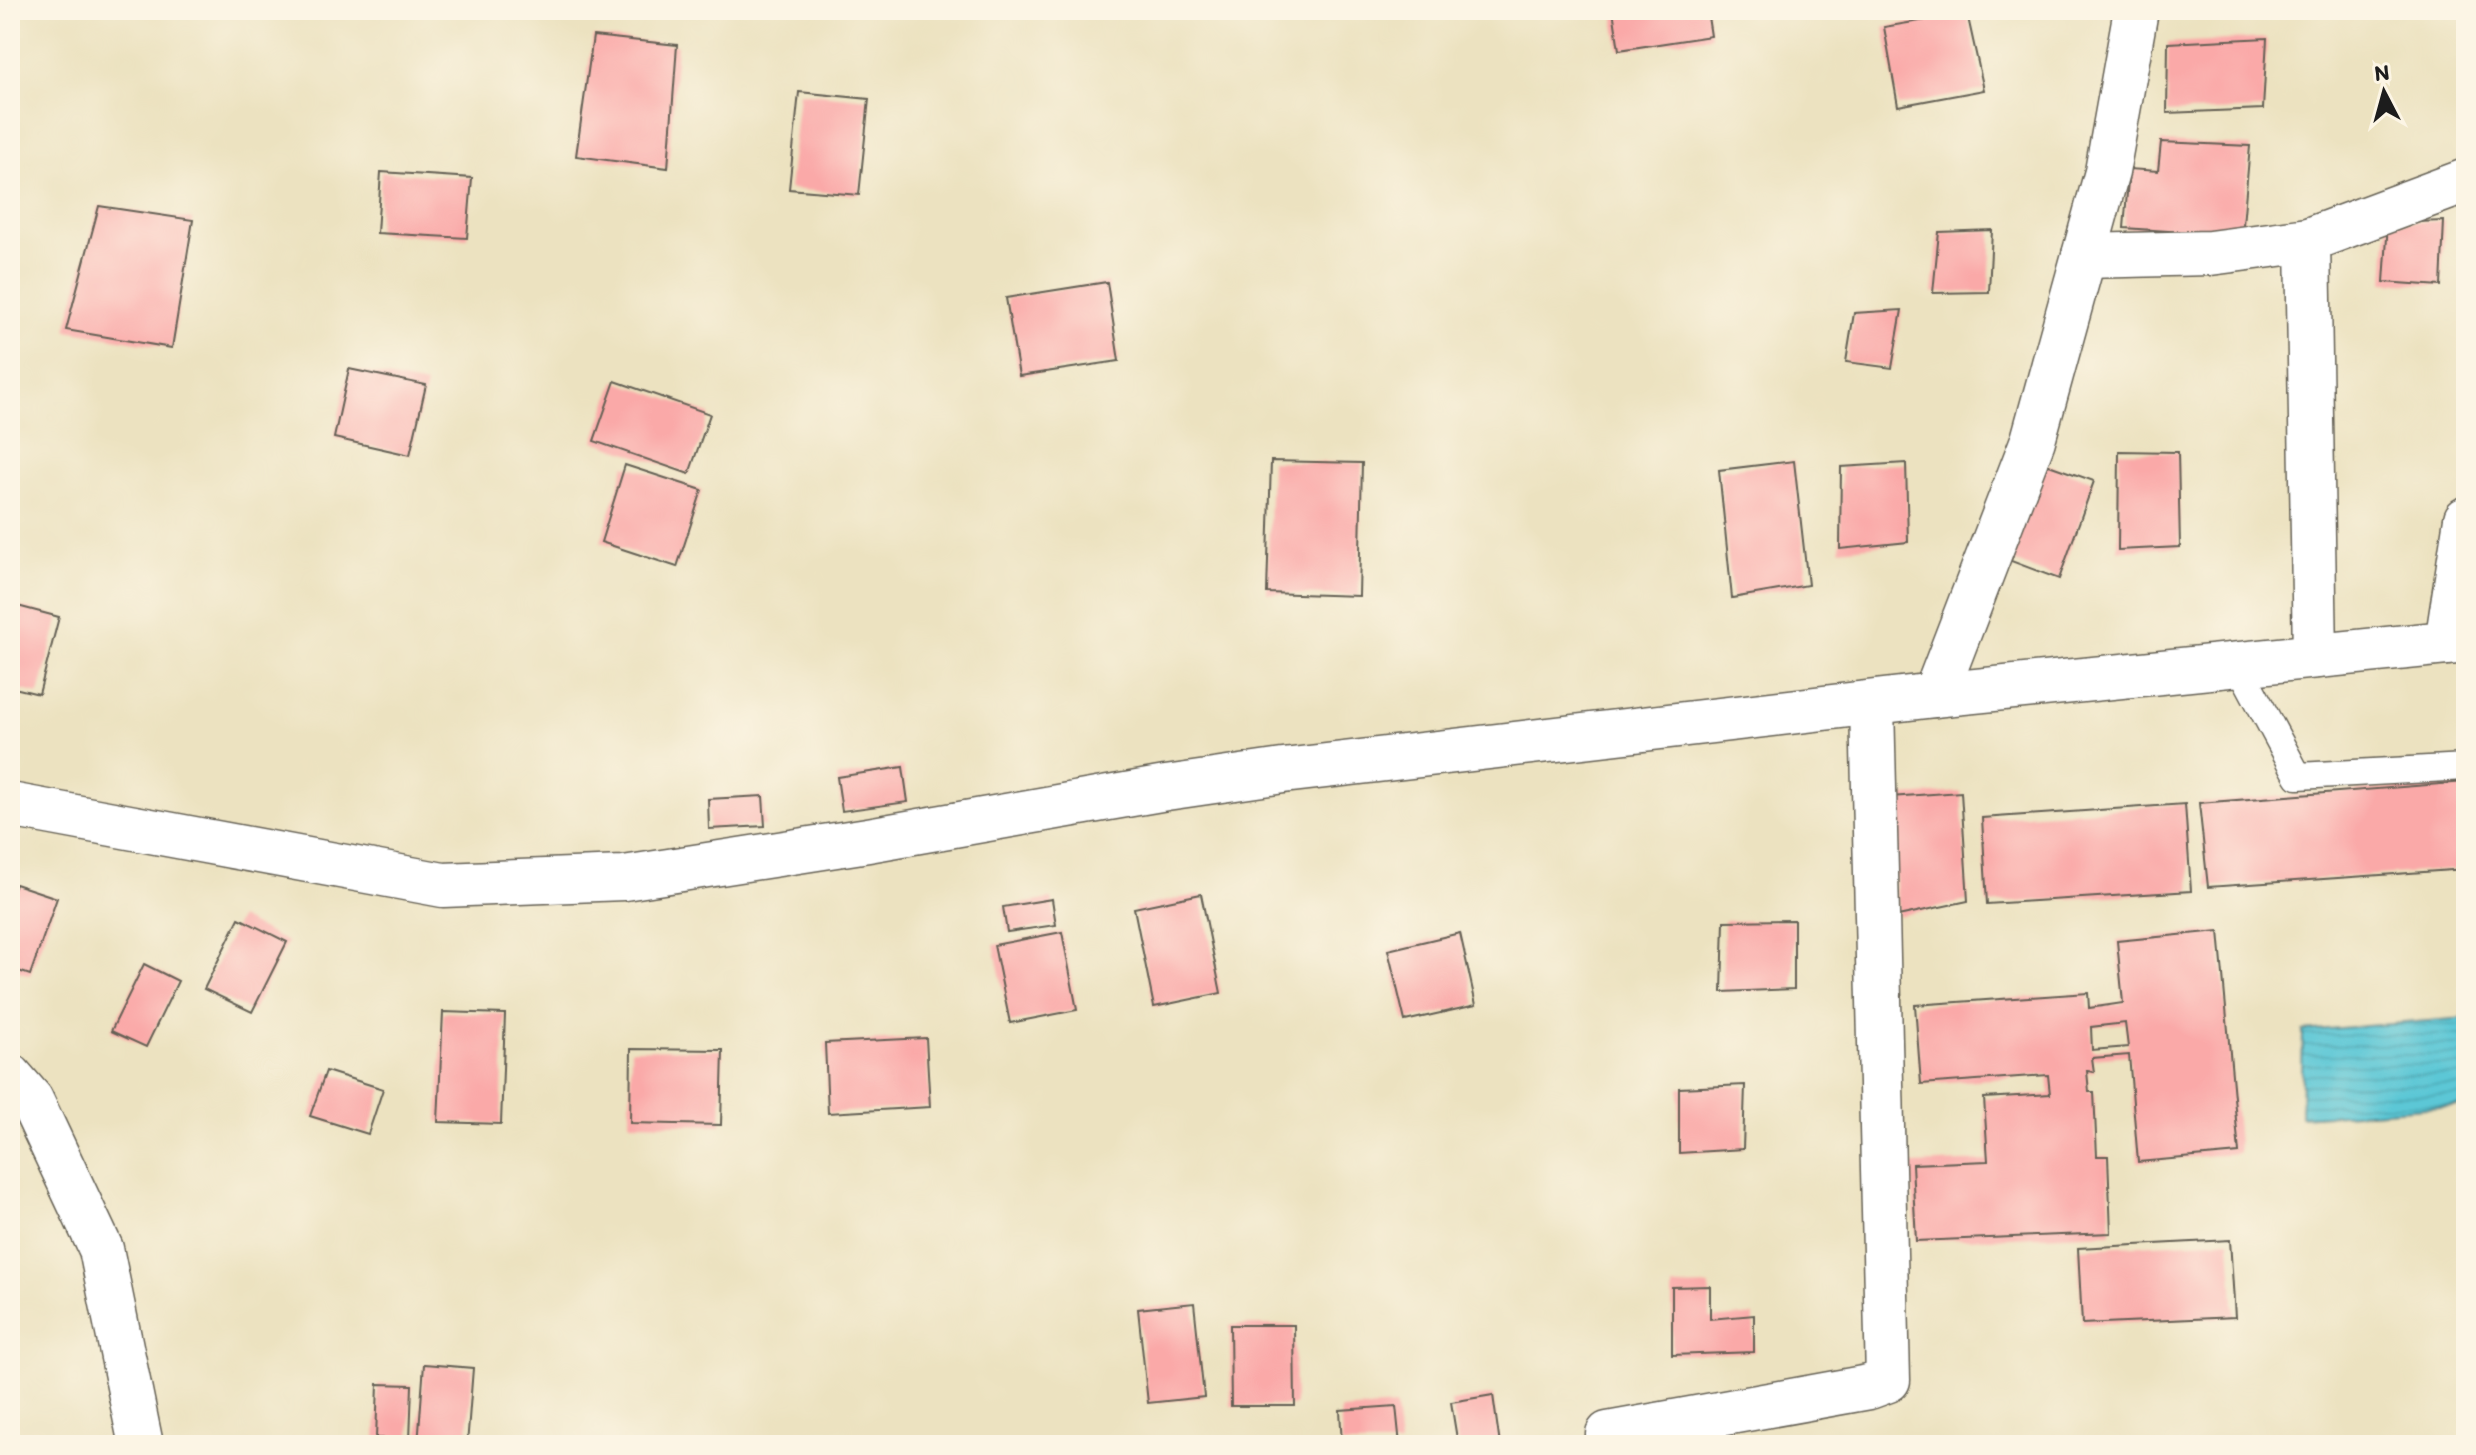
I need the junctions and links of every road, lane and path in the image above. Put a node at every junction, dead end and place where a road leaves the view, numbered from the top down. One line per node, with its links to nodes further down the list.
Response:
1 (2136, 10): 4 (street)
2 (2466, 181): 3 (street)
3 (2308, 240): 4 (street); 7 (street)
4 (2084, 256): 9 (street)
5 (2466, 519): 6 (street)
6 (2457, 642): 7 (street)
7 (2315, 656): 8 (street)
8 (2238, 664): 9 (street); 11 (lane)
9 (1935, 695): 10 (street)
10 (1872, 704): 12 (street); 15 (street)
11 (2466, 767)
12 (10, 805)
13 (10, 1076): 14 (street)
14 (141, 1445)
15 (1608, 1445)

